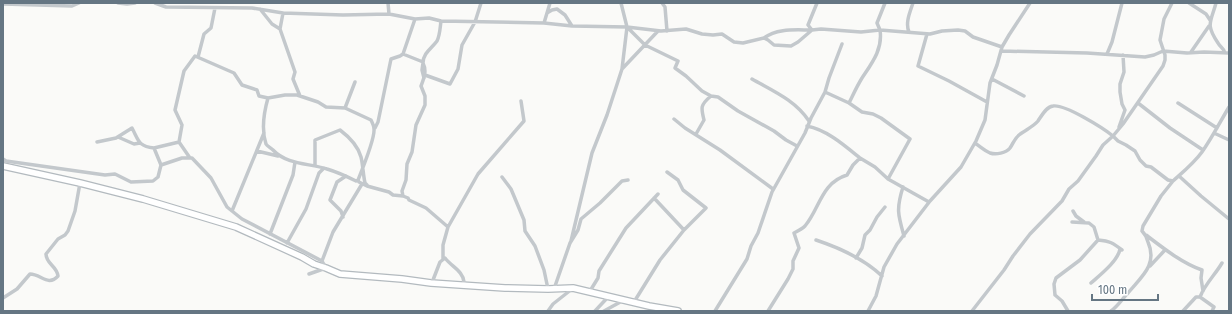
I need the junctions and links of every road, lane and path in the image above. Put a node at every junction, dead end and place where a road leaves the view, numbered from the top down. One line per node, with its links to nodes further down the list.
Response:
1 (79, 3): 19 (street)
2 (118, 3): 3 (street)
3 (135, 3)
4 (154, 3): 21 (street)
5 (388, 3): 26 (street)
6 (481, 3): 30 (street)
7 (551, 3): 23 (street); 25 (street)
8 (621, 3): 34 (street)
9 (662, 3): 39 (street)
10 (817, 3): 36 (street)
11 (885, 3): 37 (street)
12 (913, 3): 40 (street)
13 (1024, 3): 20 (street)
14 (1122, 3): 50 (street)
15 (1172, 3): 46 (street)
16 (1189, 3): 28 (street)
17 (1216, 3): 28 (street)
18 (3, 4): 19 (street)
19 (50, 4)
20 (1029, 5): 45 (street)
21 (215, 8): 22 (street); 52 (street)
22 (260, 9): 24 (street); 35 (street)
23 (557, 9): 25 (street); 33 (street)
24 (283, 13): 26 (street); 35 (street)
25 (547, 13): 31 (street)
26 (389, 14): 27 (street)
27 (415, 19): 29 (street); 49 (street)
28 (1210, 20): 32 (street)
29 (441, 21): 30 (street); 53 (street)
30 (475, 22): 31 (street); 55 (street)
31 (544, 23): 33 (street)
32 (1210, 25): 47 (street); 48 (street)
33 (572, 26): 34 (street)
34 (627, 27): 38 (street); 44 (street); 54 (street)
35 (280, 29): 60 (street)
36 (812, 30): 37 (street); 42 (street); 42 (street)
37 (880, 30): 40 (street); 66 (street)
38 (658, 31): 39 (street); 44 (street)
39 (667, 31): 42 (street)
40 (909, 32): 41 (street)
41 (927, 34): 45 (street); 65 (street)
42 (764, 38)
43 (842, 44): 59 (street)
44 (645, 45): 54 (street); 61 (street)
45 (1002, 49): 50 (street); 57 (street)
46 (1162, 51): 47 (street); 51 (street); 67 (street)
47 (1191, 52): 48 (street)
48 (1227, 53)
49 (403, 54): 53 (street); 74 (street)
50 (1107, 54): 51 (street)
51 (1123, 55): 76 (street)
52 (198, 58): 63 (street); 84 (street)
53 (423, 62): 55 (street)
54 (622, 69): 132 (street)
55 (424, 76): 115 (street)
56 (752, 79): 72 (street)
57 (992, 79): 62 (street); 65 (street)
58 (355, 82): 70 (street)
59 (825, 92): 66 (street); 72 (street)
60 (300, 96): 63 (street); 70 (street)
61 (711, 96): 79 (street); 87 (street)
62 (1024, 96)
63 (268, 98): 77 (street)
64 (521, 101): 125 (street)
65 (987, 102): 86 (street)
66 (849, 103): 105 (street)
67 (1138, 103): 76 (street); 89 (street)
68 (1178, 103): 75 (street)
69 (1229, 106): 75 (street)
70 (345, 108): 74 (street)
71 (674, 119): 79 (street)
72 (809, 121): 73 (street)
73 (808, 126): 87 (street); 93 (street)
74 (374, 128): 100 (street)
75 (1217, 128): 78 (street)
76 (1117, 130): 80 (street)
77 (264, 132): 90 (street); 91 (street)
78 (1214, 133): 82 (street); 89 (street)
79 (696, 134): 113 (street)
80 (1113, 136): 86 (street); 108 (street); 162 (street)
81 (118, 137): 83 (street); 85 (street); 85 (street)
82 (1229, 140)
83 (97, 142)
84 (179, 142): 88 (street); 92 (street)
85 (140, 143): 88 (street)
86 (975, 144): 117 (street)
87 (797, 146): 113 (street)
88 (154, 148): 96 (street)
89 (1203, 150): 103 (street)
90 (257, 151): 91 (street); 120 (street)
91 (279, 156): 95 (street)
92 (190, 158): 96 (street); 120 (street)
93 (860, 158): 105 (street); 160 (street)
94 (3, 159): 96 (street)
95 (295, 162): 98 (street); 127 (street)
96 (161, 165)
97 (3, 166): 109 (street)
98 (315, 166): 99 (street); 100 (street)
99 (324, 168): 102 (street); 133 (street)
100 (362, 170): 106 (street); 111 (street)
101 (667, 172): 126 (street)
102 (346, 176): 106 (street); 121 (street)
103 (1179, 176): 108 (street); 122 (street)
104 (502, 177): 147 (street)
105 (888, 179): 112 (street)
106 (358, 180): 110 (street)
107 (628, 180): 132 (street)
108 (1173, 181): 128 (street)
109 (80, 182): 140 (street); 152 (street)
110 (362, 184): 111 (street); 121 (street)
111 (367, 186): 115 (street)
112 (903, 187): 117 (street); 129 (street)
113 (774, 189): 159 (street)
114 (658, 194): 116 (street)
115 (403, 196): 125 (street)
116 (654, 198): 126 (street); 148 (street)
117 (929, 202): 129 (street)
118 (885, 207): 135 (street)
119 (1073, 210): 124 (street)
120 (232, 211): 127 (street)
121 (343, 217): 137 (street)
122 (1228, 217)
123 (1072, 222): 124 (street)
124 (1085, 222): 131 (street)
125 (448, 227): 136 (street)
126 (684, 230): 154 (street)
127 (270, 234): 133 (street)
128 (1146, 235): 134 (street); 139 (street)
129 (904, 236): 142 (street)
130 (816, 240): 135 (street)
131 (1098, 240): 145 (street); 163 (street)
132 (571, 241): 147 (street)
133 (287, 243): 137 (street)
134 (1165, 250): 139 (street); 149 (street)
135 (856, 258): 142 (street)
136 (443, 259): 143 (street); 144 (street)
137 (322, 261): 140 (street)
138 (1222, 263): 149 (street)
139 (1149, 266): 164 (street)
140 (326, 268): 141 (street); 147 (street)
141 (309, 274)
142 (882, 276): 161 (street)
143 (433, 280)
144 (464, 282)
145 (1091, 283)
146 (573, 288): 147 (street); 148 (street); 155 (street)
147 (551, 289)
148 (590, 291): 150 (street)
149 (1203, 291): 151 (street)
150 (609, 296): 153 (street); 156 (street)
151 (1200, 297): 165 (street); 166 (street)
152 (3, 298)
153 (625, 300): 154 (street); 157 (street)
154 (634, 302): 158 (street)
155 (548, 311)
156 (595, 311)
157 (604, 311)
158 (678, 311)
159 (715, 311)
160 (768, 311)
161 (868, 311)
162 (972, 311)
163 (1068, 311)
164 (1111, 311)
165 (1183, 311)
166 (1212, 311)

